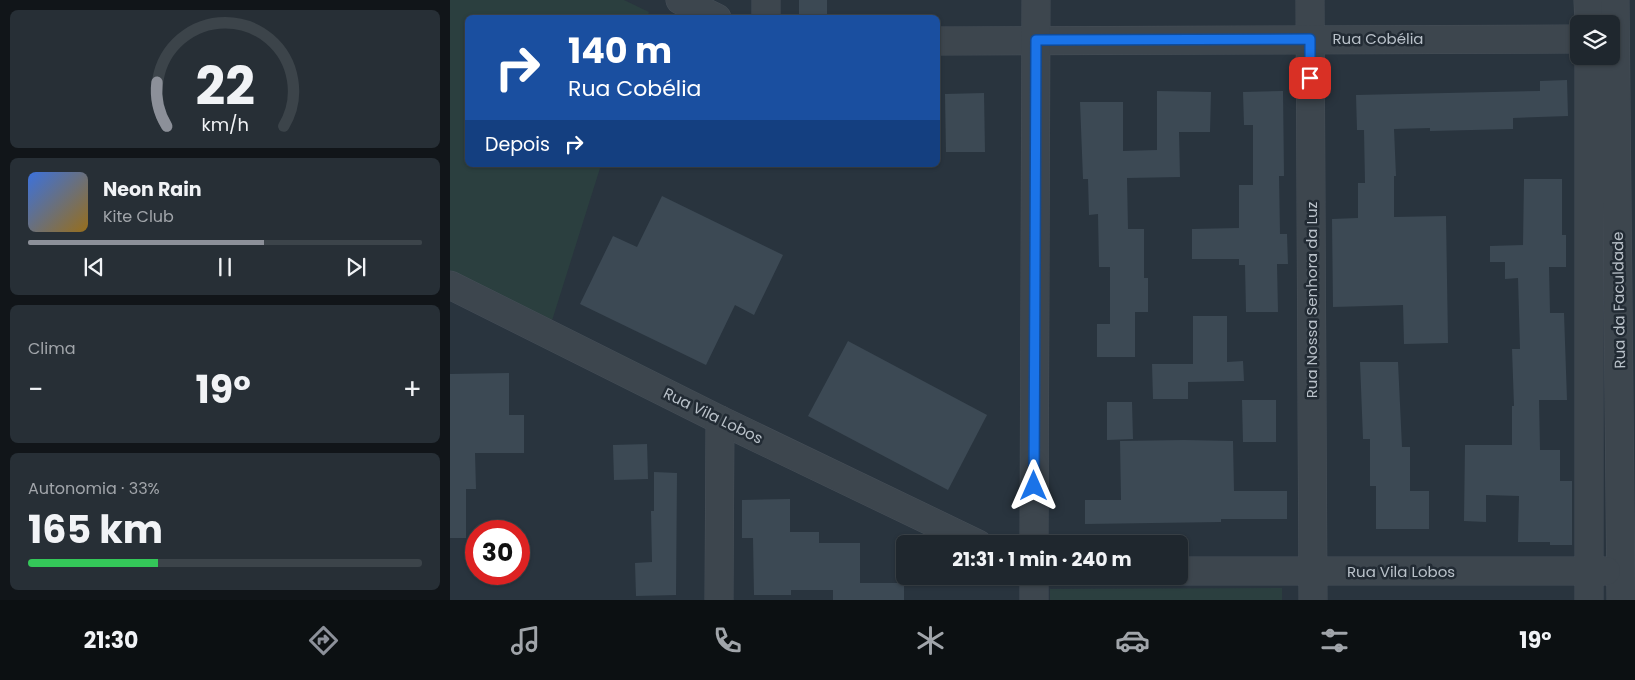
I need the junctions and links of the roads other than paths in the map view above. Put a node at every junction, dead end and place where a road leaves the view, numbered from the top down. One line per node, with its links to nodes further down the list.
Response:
1 (680, 0): 7 (street)
2 (766, 0): 8 (street)
3 (1036, 0): 14 (street)
4 (1310, 0): 10 (street, Rua Nossa Senhora da Luz)
5 (1588, 0): 9 (street)
6 (1615, 0): 12 (street, Rua da Faculdade)
7 (711, 15)
8 (766, 15)
9 (1589, 15)
10 (1310, 39): 11 (street, Rua Cobélia); 14 (street, Rua Cobélia); 25 (street, Rua Nossa Senhora da Luz)
11 (1570, 39)
12 (1621, 39): 19 (street, Rua da Faculdade)
13 (940, 40): 14 (street, Rua Cobélia)
14 (1036, 40): 21 (street)
15 (1589, 65): 18 (street, Rua da Faculdade)
16 (450, 285): 17 (street, Rua Vila Lobos)
17 (720, 420): 20 (street, Rua Vila Lobos); 27 (street)
18 (1590, 428): 19 (street); 23 (street, Rua da Faculdade)
19 (1628, 428): 24 (street, Rua da Faculdade)
20 (959, 535)
21 (1034, 535)
22 (1188, 571): 25 (street, Rua Vila Lobos)
23 (1589, 571): 24 (street, Rua Vila Lobos); 25 (street, Rua Vila Lobos); 30 (street, Rua da Faculdade)
24 (1621, 571): 31 (street, Rua da Faculdade)
25 (1313, 572): 29 (street, Rua Nossa Senhora da Luz)
26 (1034, 585): 28 (street)
27 (719, 600)
28 (1034, 600)
29 (1313, 600)
30 (1589, 600)
31 (1621, 600)

